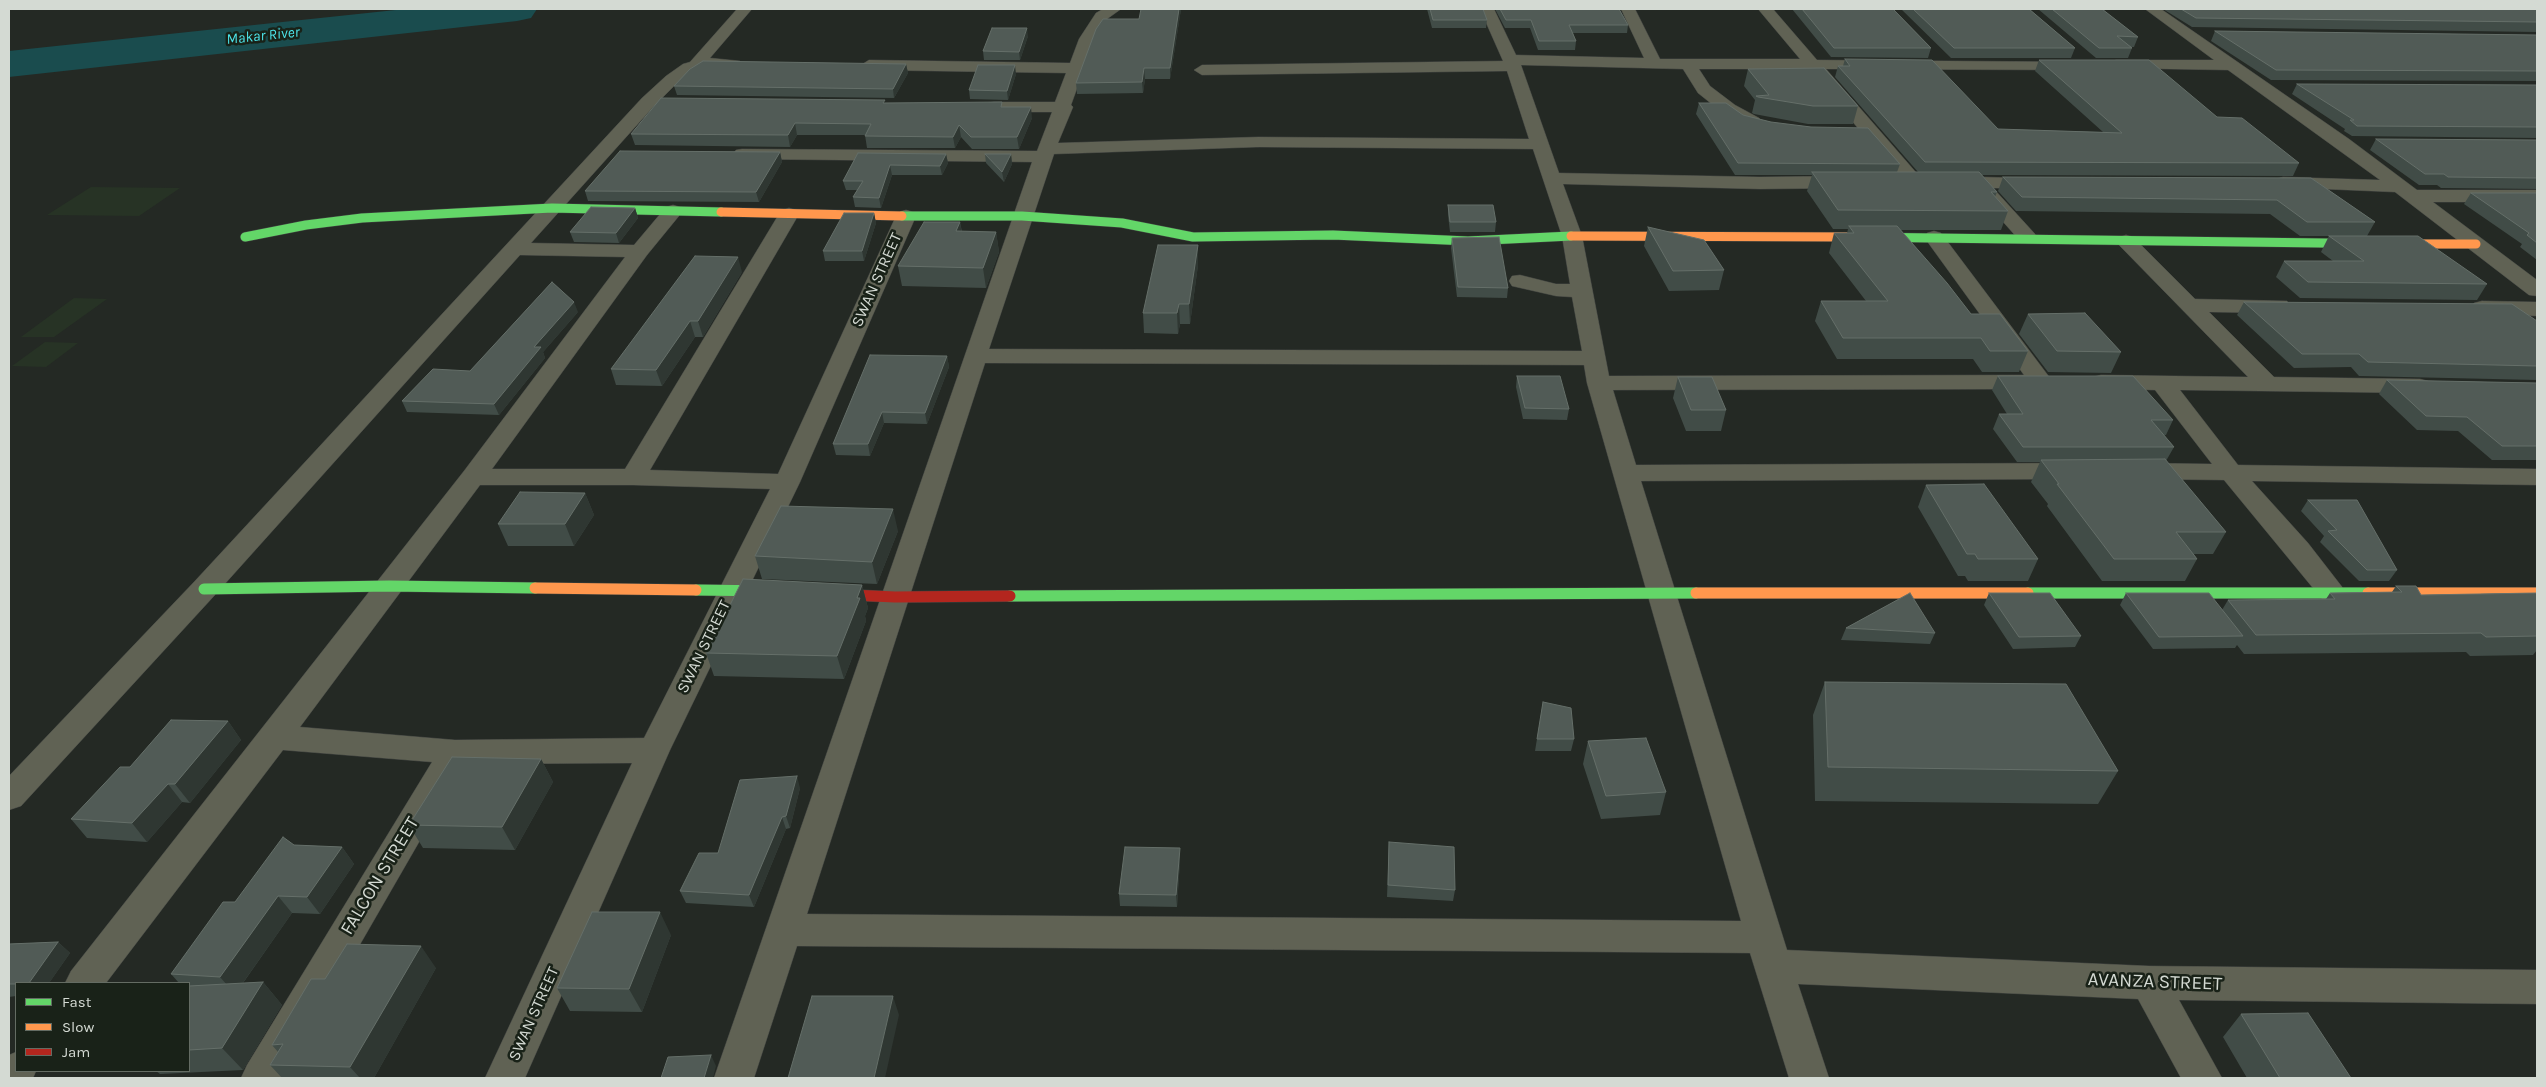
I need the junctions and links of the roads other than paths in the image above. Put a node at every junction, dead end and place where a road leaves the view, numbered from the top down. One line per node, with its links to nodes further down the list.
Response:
1 (745, 9): 17 (street)
2 (1114, 9): 21 (street)
3 (1486, 9): 11 (street)
4 (1628, 9): 12 (street)
5 (1766, 9): 13 (street)
6 (2152, 9): 7 (street)
7 (2191, 34): 8 (street); 20 (street)
8 (2211, 34)
9 (1932, 50): 16 (street)
10 (2077, 52): 16 (street)
11 (1512, 63): 12 (street); 22 (street); 32 (street)
12 (1654, 63): 15 (street)
13 (1811, 63): 15 (street); 16 (street); 38 (street)
14 (758, 64): 17 (street)
15 (1688, 64): 29 (street)
16 (1945, 64)
17 (696, 65): 25 (street)
18 (847, 65): 21 (street)
19 (2101, 65): 20 (street)
20 (2234, 66): 23 (street)
21 (1075, 68): 28 (street)
22 (1202, 70)
23 (2265, 87): 24 (street); 30 (street)
24 (2294, 87)
25 (648, 102): 26 (street); 33 (street)
26 (676, 102)
27 (980, 107): 28 (street)
28 (1064, 107): 35 (street)
29 (1769, 126)
30 (2342, 142): 31 (street); 44 (street)
31 (2371, 143)
32 (1539, 144): 35 (street); 37 (street)
33 (600, 152): 34 (street); 46 (street)
34 (630, 152)
35 (1046, 153): 36 (street); 50 (street)
36 (720, 154)
37 (1551, 178): 39 (street); 51 (street)
38 (1913, 181): 40 (street); 41 (street)
39 (1865, 182)
40 (1894, 182)
41 (1977, 182): 42 (street); 54 (street)
42 (2059, 183)
43 (2268, 183): 44 (street)
44 (2407, 191): 45 (street); 56 (street)
45 (2537, 196)
46 (552, 208): 47 (street); 52 (street); 57 (street)
47 (673, 211): 48 (street); 58 (street)
48 (789, 214): 49 (street); 77 (street)
49 (906, 216): 50 (street); 79 (street, SWAN STREET)
50 (1022, 216): 51 (street); 68 (street)
51 (1572, 236): 53 (street); 63 (street)
52 (245, 237)
53 (1934, 238): 54 (street); 70 (street)
54 (2028, 238): 55 (street)
55 (2126, 241): 56 (street); 64 (street)
56 (2476, 244): 59 (street)
57 (515, 249): 58 (street); 82 (street)
58 (640, 251): 76 (street)
59 (2516, 274): 60 (street); 62 (street)
60 (2537, 274)
61 (1520, 281): 63 (street)
62 (2537, 290)
63 (1582, 291): 69 (street)
64 (2190, 305): 65 (street); 72 (street)
65 (2299, 306)
66 (2458, 308): 67 (street)
67 (2537, 308)
68 (975, 356): 69 (street); 88 (street)
69 (1598, 370): 70 (street); 75 (street)
70 (2059, 382): 71 (street)
71 (2161, 382): 72 (street); 74 (street)
72 (2268, 384): 73 (street)
73 (2437, 387)
74 (2230, 471): 75 (street); 78 (street); 84 (street)
75 (1627, 472): 86 (street)
76 (474, 477): 77 (street); 80 (street)
77 (633, 477): 79 (street)
78 (2537, 477)
79 (787, 482): 81 (street, SWAN STREET)
80 (389, 586): 81 (street); 82 (street); 89 (street)
81 (732, 588): 83 (street); 90 (street, SWAN STREET)
82 (204, 589): 92 (street)
83 (789, 592)
84 (2332, 592): 86 (street); 87 (street)
85 (818, 593): 88 (street)
86 (1661, 593): 88 (street); 94 (street)
87 (2537, 593)
88 (894, 597): 93 (street)
89 (275, 737): 91 (street); 95 (street)
90 (654, 750): 91 (street); 99 (street, SWAN STREET)
91 (454, 752): 98 (street, FALCON STREET)
92 (13, 787)
93 (784, 930): 94 (street, AVANZA STREET); 100 (street)
94 (1769, 952): 96 (street, AVANZA STREET); 101 (street)
95 (85, 982)
96 (2149, 983): 97 (street, AVANZA STREET); 102 (street)
97 (2537, 987)
98 (261, 1078)
99 (506, 1078)
100 (734, 1078)
101 (1809, 1078)
102 (2202, 1078)

